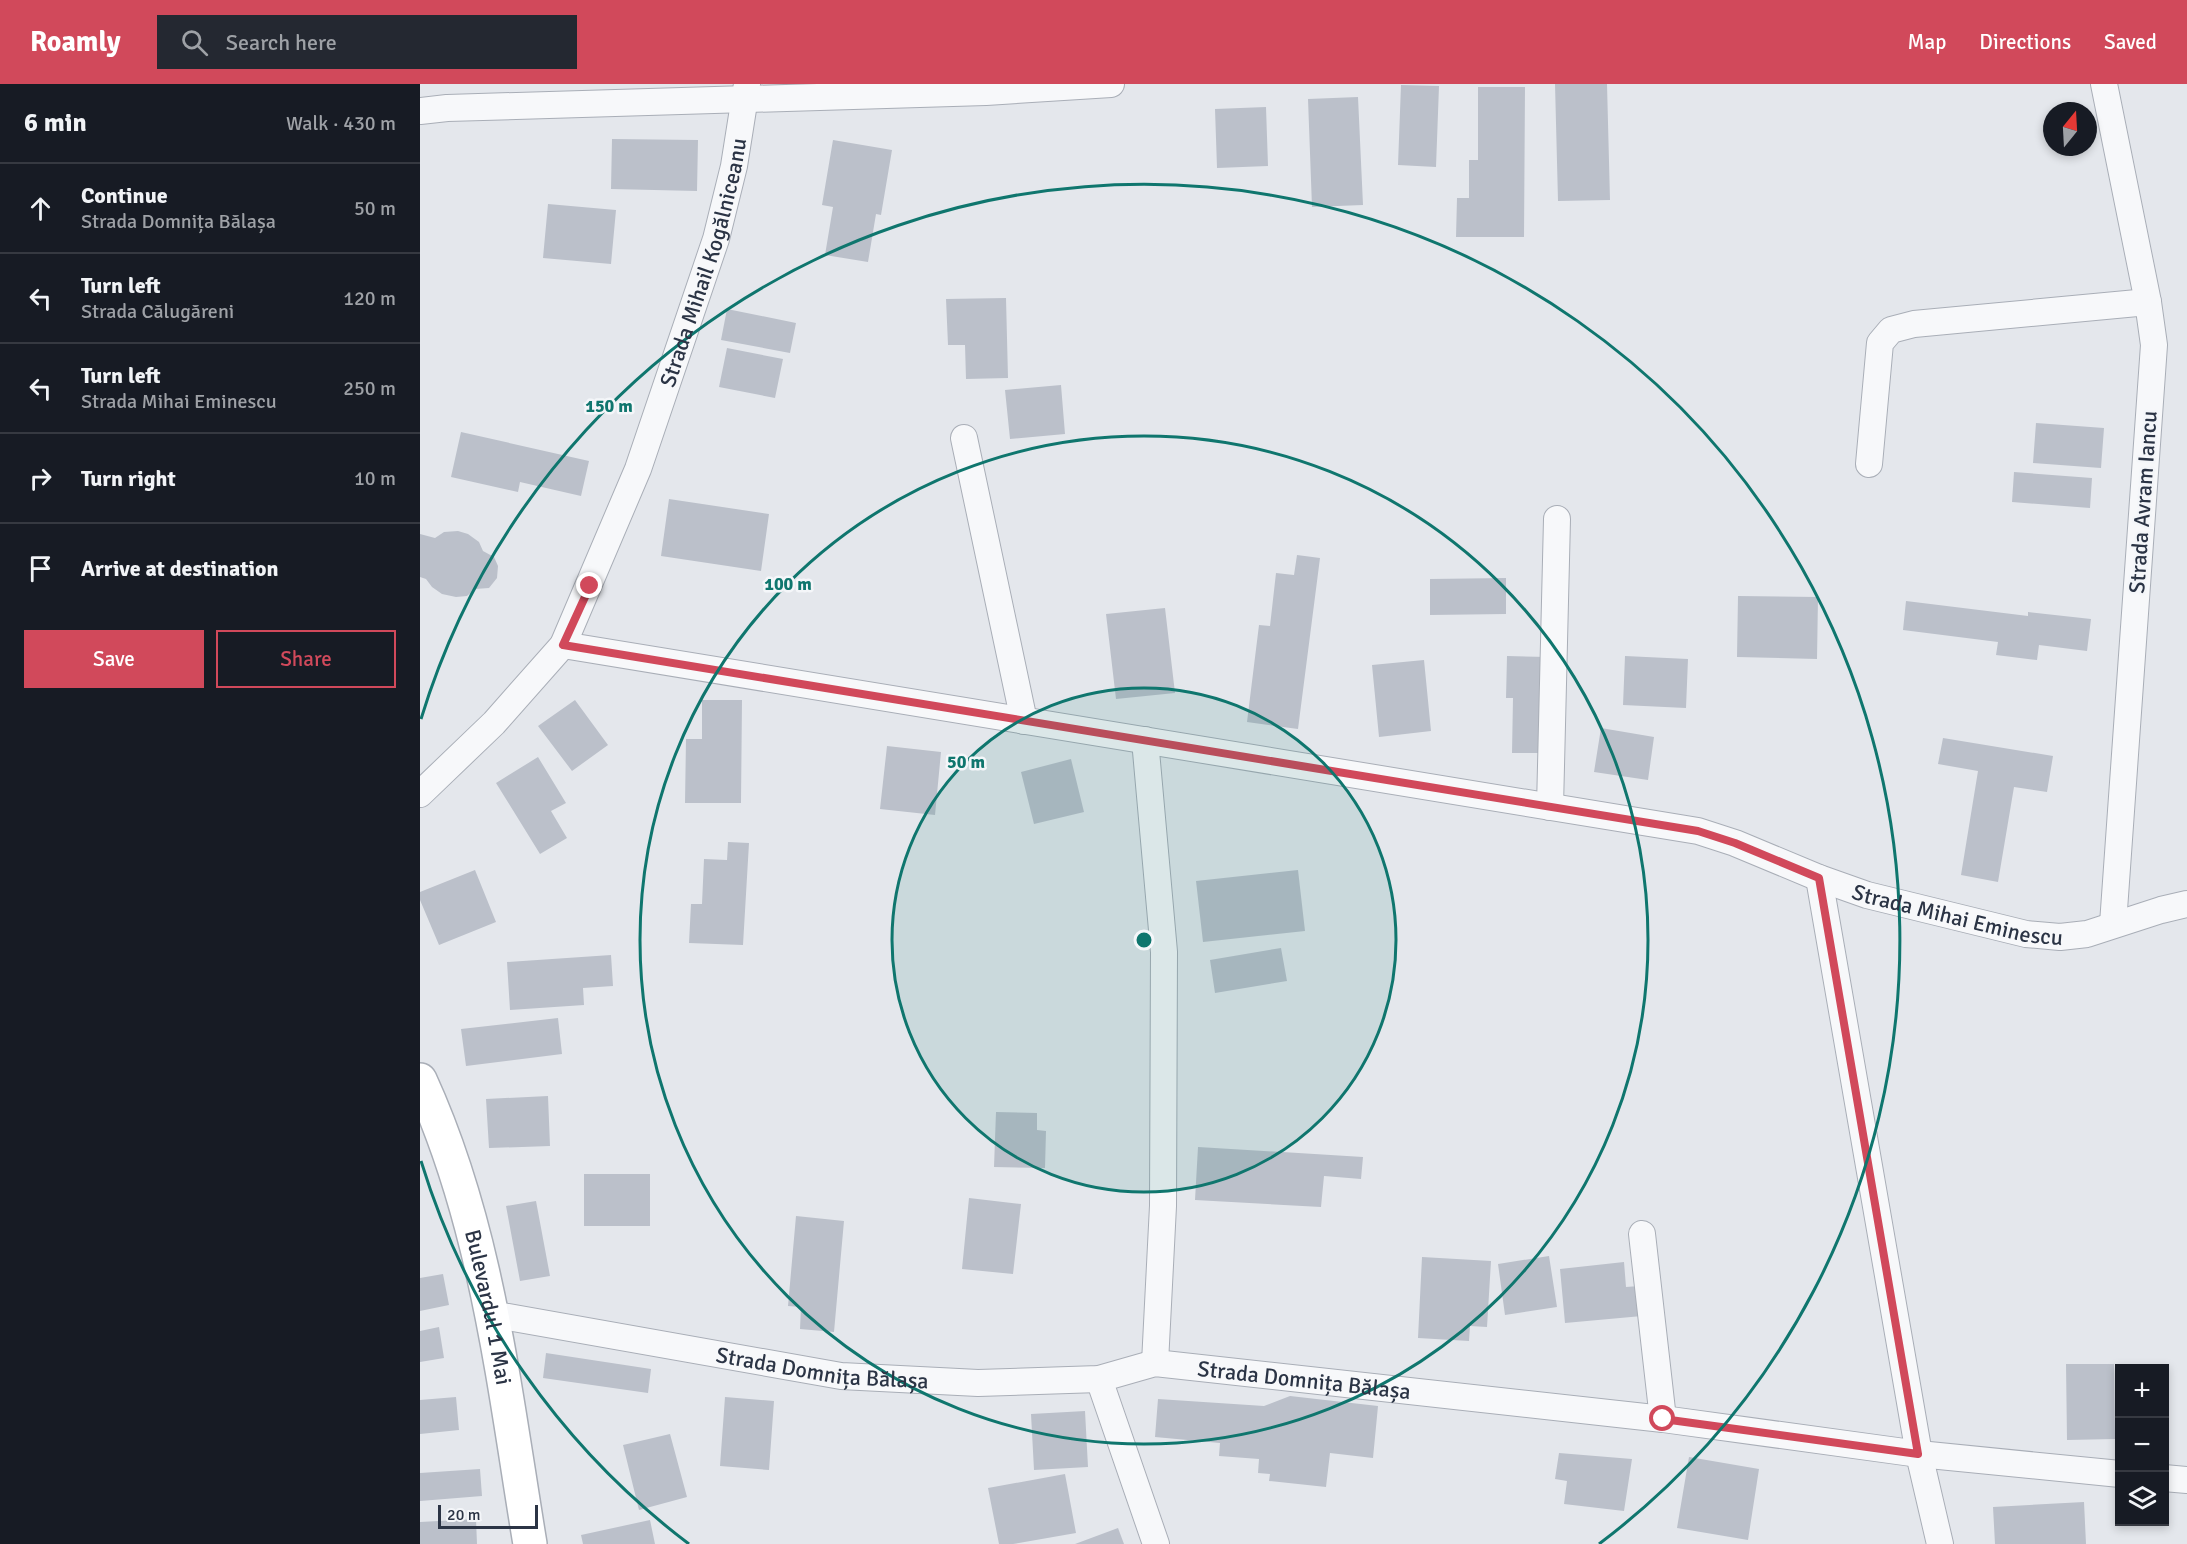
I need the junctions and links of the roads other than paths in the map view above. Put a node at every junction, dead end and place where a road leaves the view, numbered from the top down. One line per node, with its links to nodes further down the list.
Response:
1 (1111, 84): 3 (street)
2 (2104, 84): 5 (street, Strada Avram Iancu)
3 (746, 91): 4 (street); 9 (street, Strada Mihail Kogălniceanu)
4 (420, 111)
5 (2148, 302): 7 (street); 16 (street, Strada Avram Iancu)
6 (964, 438): 10 (street)
7 (1869, 464)
8 (1557, 519): 13 (street)
9 (563, 645): 10 (street, Strada Mihai Eminescu); 12 (street, Strada Mihail Kogălniceanu)
10 (1024, 721): 11 (street, Strada Mihai Eminescu)
11 (1144, 740): 13 (street, Strada Mihai Eminescu); 20 (street)
12 (420, 794)
13 (1550, 807): 14 (street, Strada Mihai Eminescu)
14 (1819, 878): 16 (street, Strada Mihai Eminescu); 23 (street)
15 (2187, 904): 16 (street, Strada Mihai Eminescu)
16 (2113, 924)
17 (420, 1080): 19 (main road, Bulevardul 1 Mai)
18 (1642, 1234): 22 (street)
19 (492, 1314): 21 (street, Strada Domnița Bălașa); 27 (main road, Bulevardul 1 Mai)
20 (1155, 1363): 21 (street, Strada Domnița Bălașa); 22 (street, Strada Domnița Bălașa)
21 (1099, 1379): 28 (street)
22 (1663, 1419): 23 (street, Strada Domnița Bălașa)
23 (1918, 1454): 24 (street, Strada Domnița Bălașa); 29 (street)
24 (2115, 1474)
25 (2169, 1478): 26 (street)
26 (2187, 1480)
27 (530, 1544)
28 (1156, 1544)
29 (1940, 1544)

